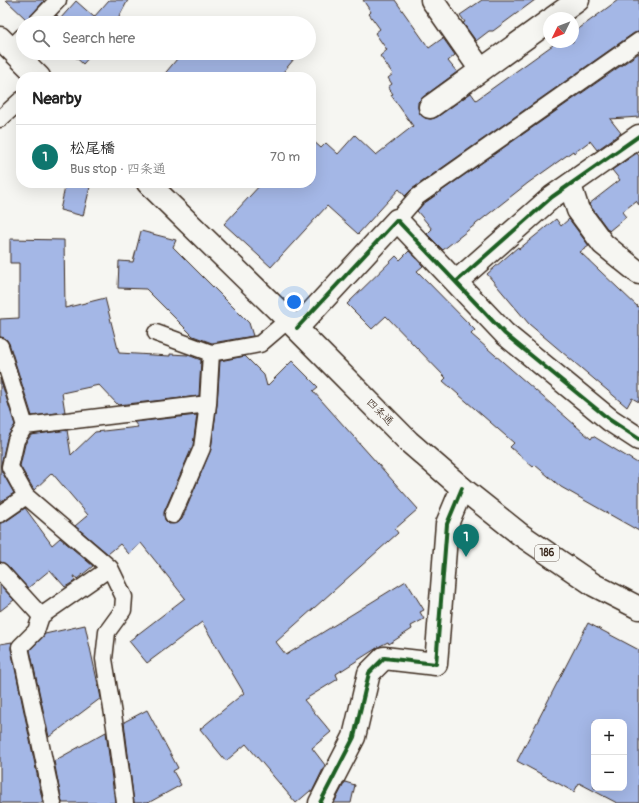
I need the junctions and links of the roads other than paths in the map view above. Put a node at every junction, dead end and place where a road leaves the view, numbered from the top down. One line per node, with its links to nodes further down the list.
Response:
1 (58, 0): 5 (lane)
2 (432, 0): 9 (street)
3 (578, 0): 4 (street)
4 (561, 12)
5 (43, 16)
6 (543, 25): 9 (street)
7 (639, 41): 17 (lane)
8 (26, 60): 10 (street)
9 (481, 70): 12 (street)
10 (35, 72)
11 (16, 105): 13 (lane)
12 (430, 107)
13 (0, 119)
14 (639, 136): 15 (street)
15 (570, 185): 18 (street); 19 (street)
16 (153, 188): 20 (street, 四条通 / 186)
17 (396, 220): 19 (street); 20 (street)
18 (639, 274)
19 (457, 281): 26 (street)
20 (293, 324): 23 (lane); 27 (street, 四条通 / 186)
21 (156, 333): 23 (lane)
22 (0, 346): 25 (lane)
23 (211, 353): 24 (lane)
24 (208, 404): 25 (lane); 30 (lane)
25 (25, 426): 28 (lane)
26 (639, 439)
27 (462, 488): 33 (street, 四条通 / 186); 37 (street)
28 (26, 496): 29 (lane); 31 (lane)
29 (0, 514)
30 (173, 515)
31 (110, 568): 34 (lane); 36 (lane)
32 (0, 571): 34 (lane)
33 (639, 608)
34 (41, 616): 35 (lane)
35 (53, 803)
36 (125, 803)
37 (320, 803)

